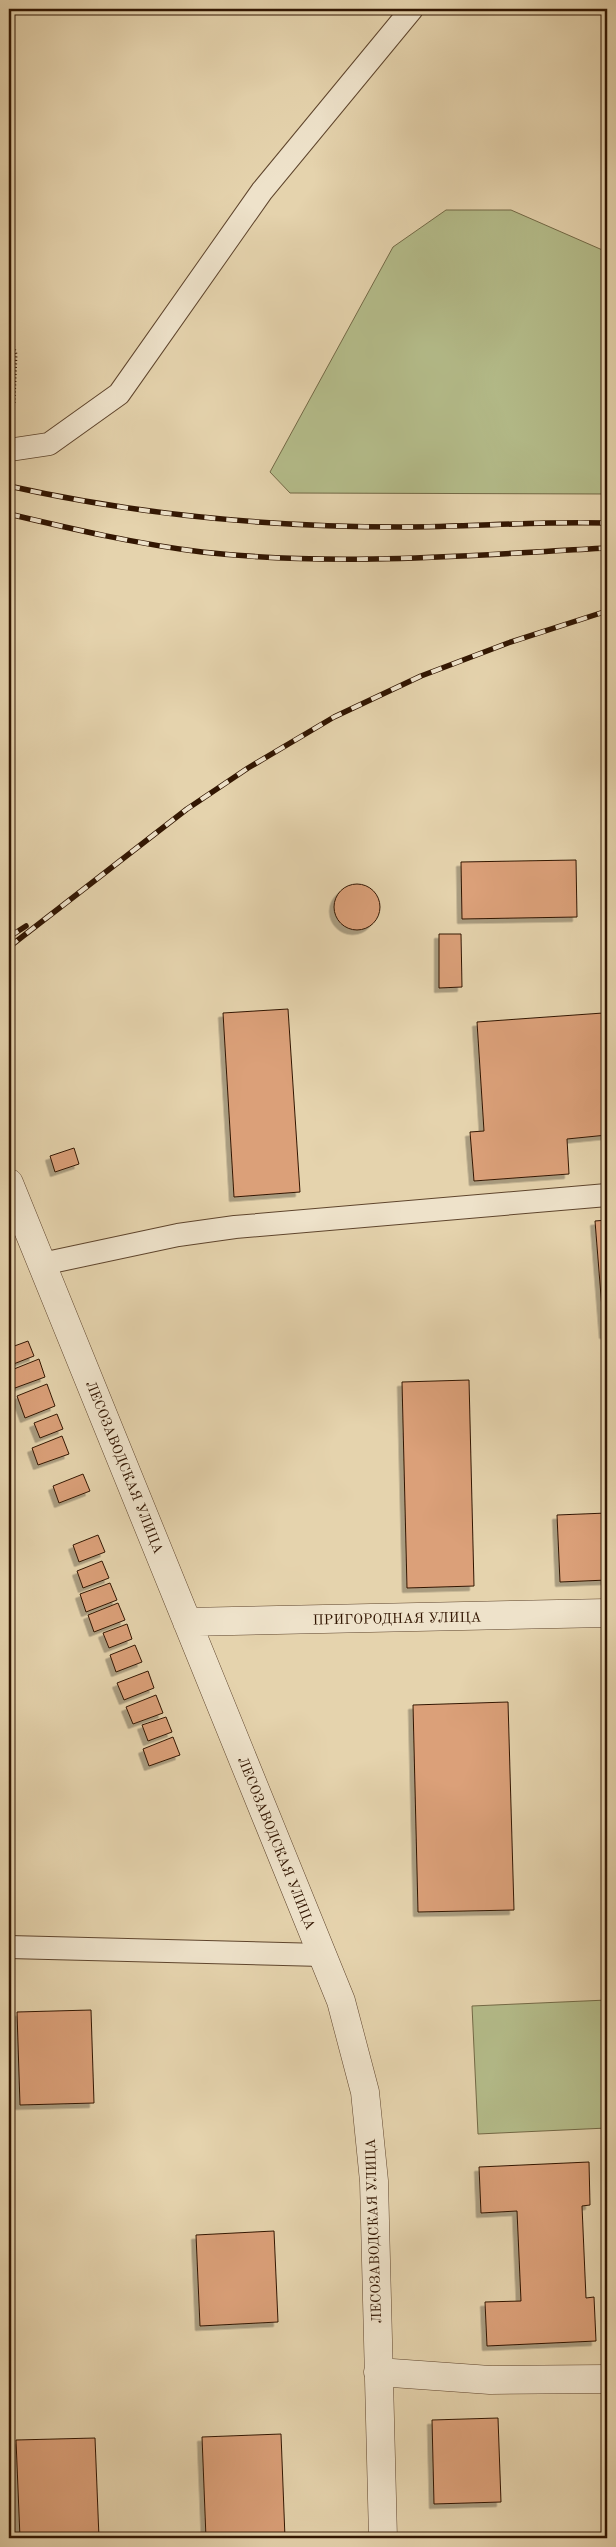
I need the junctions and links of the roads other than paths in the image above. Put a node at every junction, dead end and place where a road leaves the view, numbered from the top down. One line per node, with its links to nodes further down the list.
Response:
1 (412, 9): 2 (lane)
2 (9, 450)
3 (9, 1183): 5 (street, ЛЕСОЗАВОДСКАЯ УЛИЦА)
4 (607, 1195): 5 (lane)
5 (42, 1264): 7 (street, ЛЕСОЗАВОДСКАЯ УЛИЦА)
6 (607, 1613): 7 (street, ПРИГОРОДНАЯ УЛИЦА)
7 (187, 1622): 9 (street, ЛЕСОЗАВОДСКАЯ УЛИЦА)
8 (9, 1947): 9 (lane)
9 (322, 1955): 10 (street, ЛЕСОЗАВОДСКАЯ УЛИЦА)
10 (378, 2372): 11 (street); 12 (street, ЛЕСОЗАВОДСКАЯ УЛИЦА)
11 (607, 2379)
12 (382, 2538)

